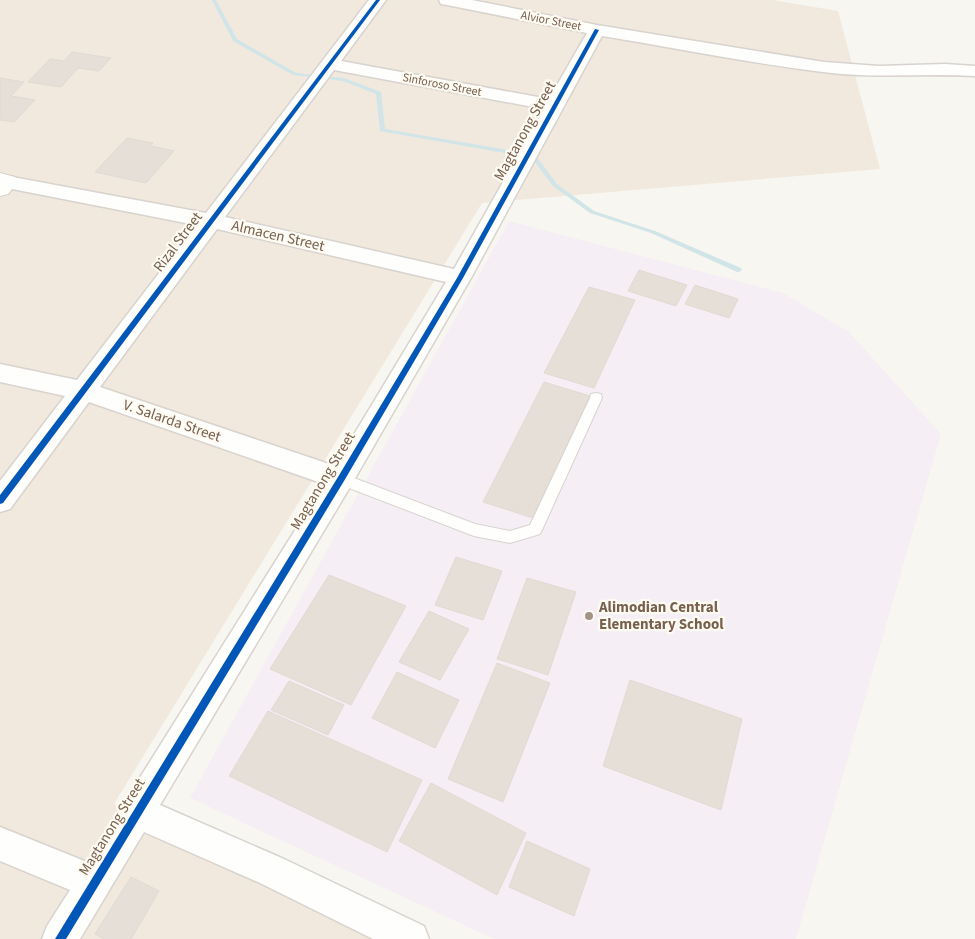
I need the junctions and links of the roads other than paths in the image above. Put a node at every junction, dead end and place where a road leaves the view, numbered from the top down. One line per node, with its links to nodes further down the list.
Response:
1 (378, 0): 5 (street, Rizal Street)
2 (447, 0): 3 (street, Alvior Street)
3 (597, 30): 4 (street, Alvior Street); 6 (street, Magtanong Street)
4 (975, 71)
5 (324, 72): 6 (street, Sinforoso Street); 8 (street, Rizal Street)
6 (555, 106): 9 (street, Magtanong Street)
7 (2, 183): 8 (street, Almacen Street)
8 (211, 221): 9 (street, Almacen Street); 11 (street, Rizal Street)
9 (460, 278): 13 (street, Magtanong Street)
10 (0, 373): 11 (street, V. Salarda Street)
11 (84, 391): 13 (street, V. Salarda Street); 14 (street, Rizal Street)
12 (596, 398): 13 (lane)
13 (341, 479): 15 (street, Magtanong Street)
14 (0, 501)
15 (138, 812): 17 (street, Magtanong Street); 19 (street)
16 (0, 844): 17 (street)
17 (94, 882): 18 (street, Magtanong Street)
18 (60, 939)
19 (411, 939)

